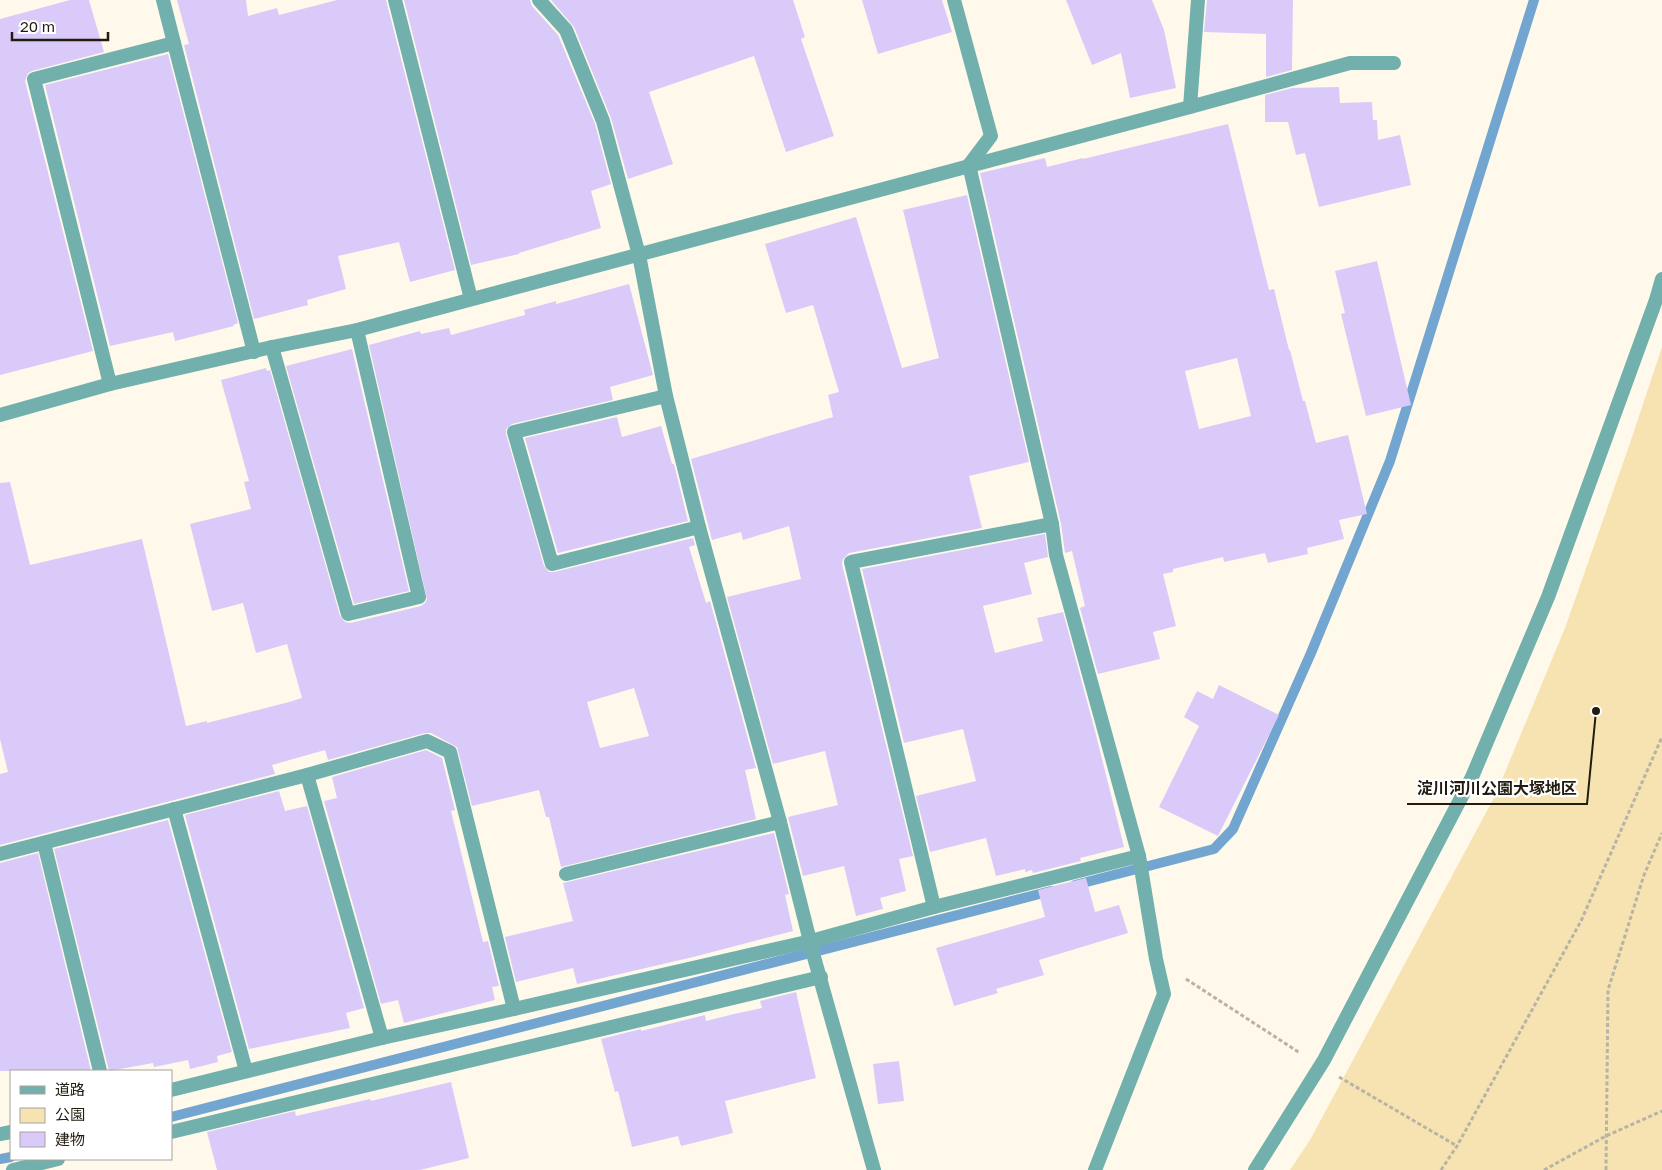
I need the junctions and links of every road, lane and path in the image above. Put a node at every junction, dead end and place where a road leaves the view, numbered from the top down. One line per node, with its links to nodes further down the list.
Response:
1 (163, 0): 6 (street)
2 (395, 0): 12 (street)
3 (539, 0): 10 (street)
4 (954, 0): 9 (street)
5 (1198, 0): 8 (street)
6 (174, 43): 15 (street); 16 (street)
7 (1394, 63): 8 (street)
8 (1190, 107): 9 (street)
9 (969, 165): 10 (street); 19 (street)
10 (639, 255): 12 (street); 17 (street)
11 (1662, 279): 45 (street)
12 (471, 299): 13 (street)
13 (357, 330): 14 (street); 14 (street)
14 (272, 347): 15 (street)
15 (254, 352): 16 (street)
16 (110, 384): 18 (street)
17 (666, 396): 20 (street); 20 (street)
18 (0, 415)
19 (1052, 524): 28 (street); 30 (street)
20 (699, 528): 24 (street)
21 (1662, 737): 46 (path)
22 (308, 775): 23 (street); 33 (street); 34 (street)
23 (174, 809): 26 (street); 36 (street)
24 (780, 822): 29 (street); 31 (street)
25 (1662, 833): 40 (path)
26 (44, 842): 27 (street); 35 (street)
27 (0, 854)
28 (1139, 856): 30 (street); 44 (street)
29 (566, 874)
30 (934, 908): 31 (street)
31 (811, 941): 32 (street); 33 (street)
32 (820, 977): 39 (street); 43 (street)
33 (514, 1010): 34 (street)
34 (382, 1038): 36 (street)
35 (100, 1070)
36 (246, 1071): 37 (street)
37 (172, 1090)
38 (1662, 1111): 40 (path)
39 (172, 1132)
40 (1606, 1136): 47 (path); 48 (path)
41 (54, 1160): 42 (street)
42 (13, 1170)
43 (874, 1170)
44 (1095, 1170)
45 (1255, 1170)
46 (1441, 1170)
47 (1544, 1170)
48 (1606, 1170)

